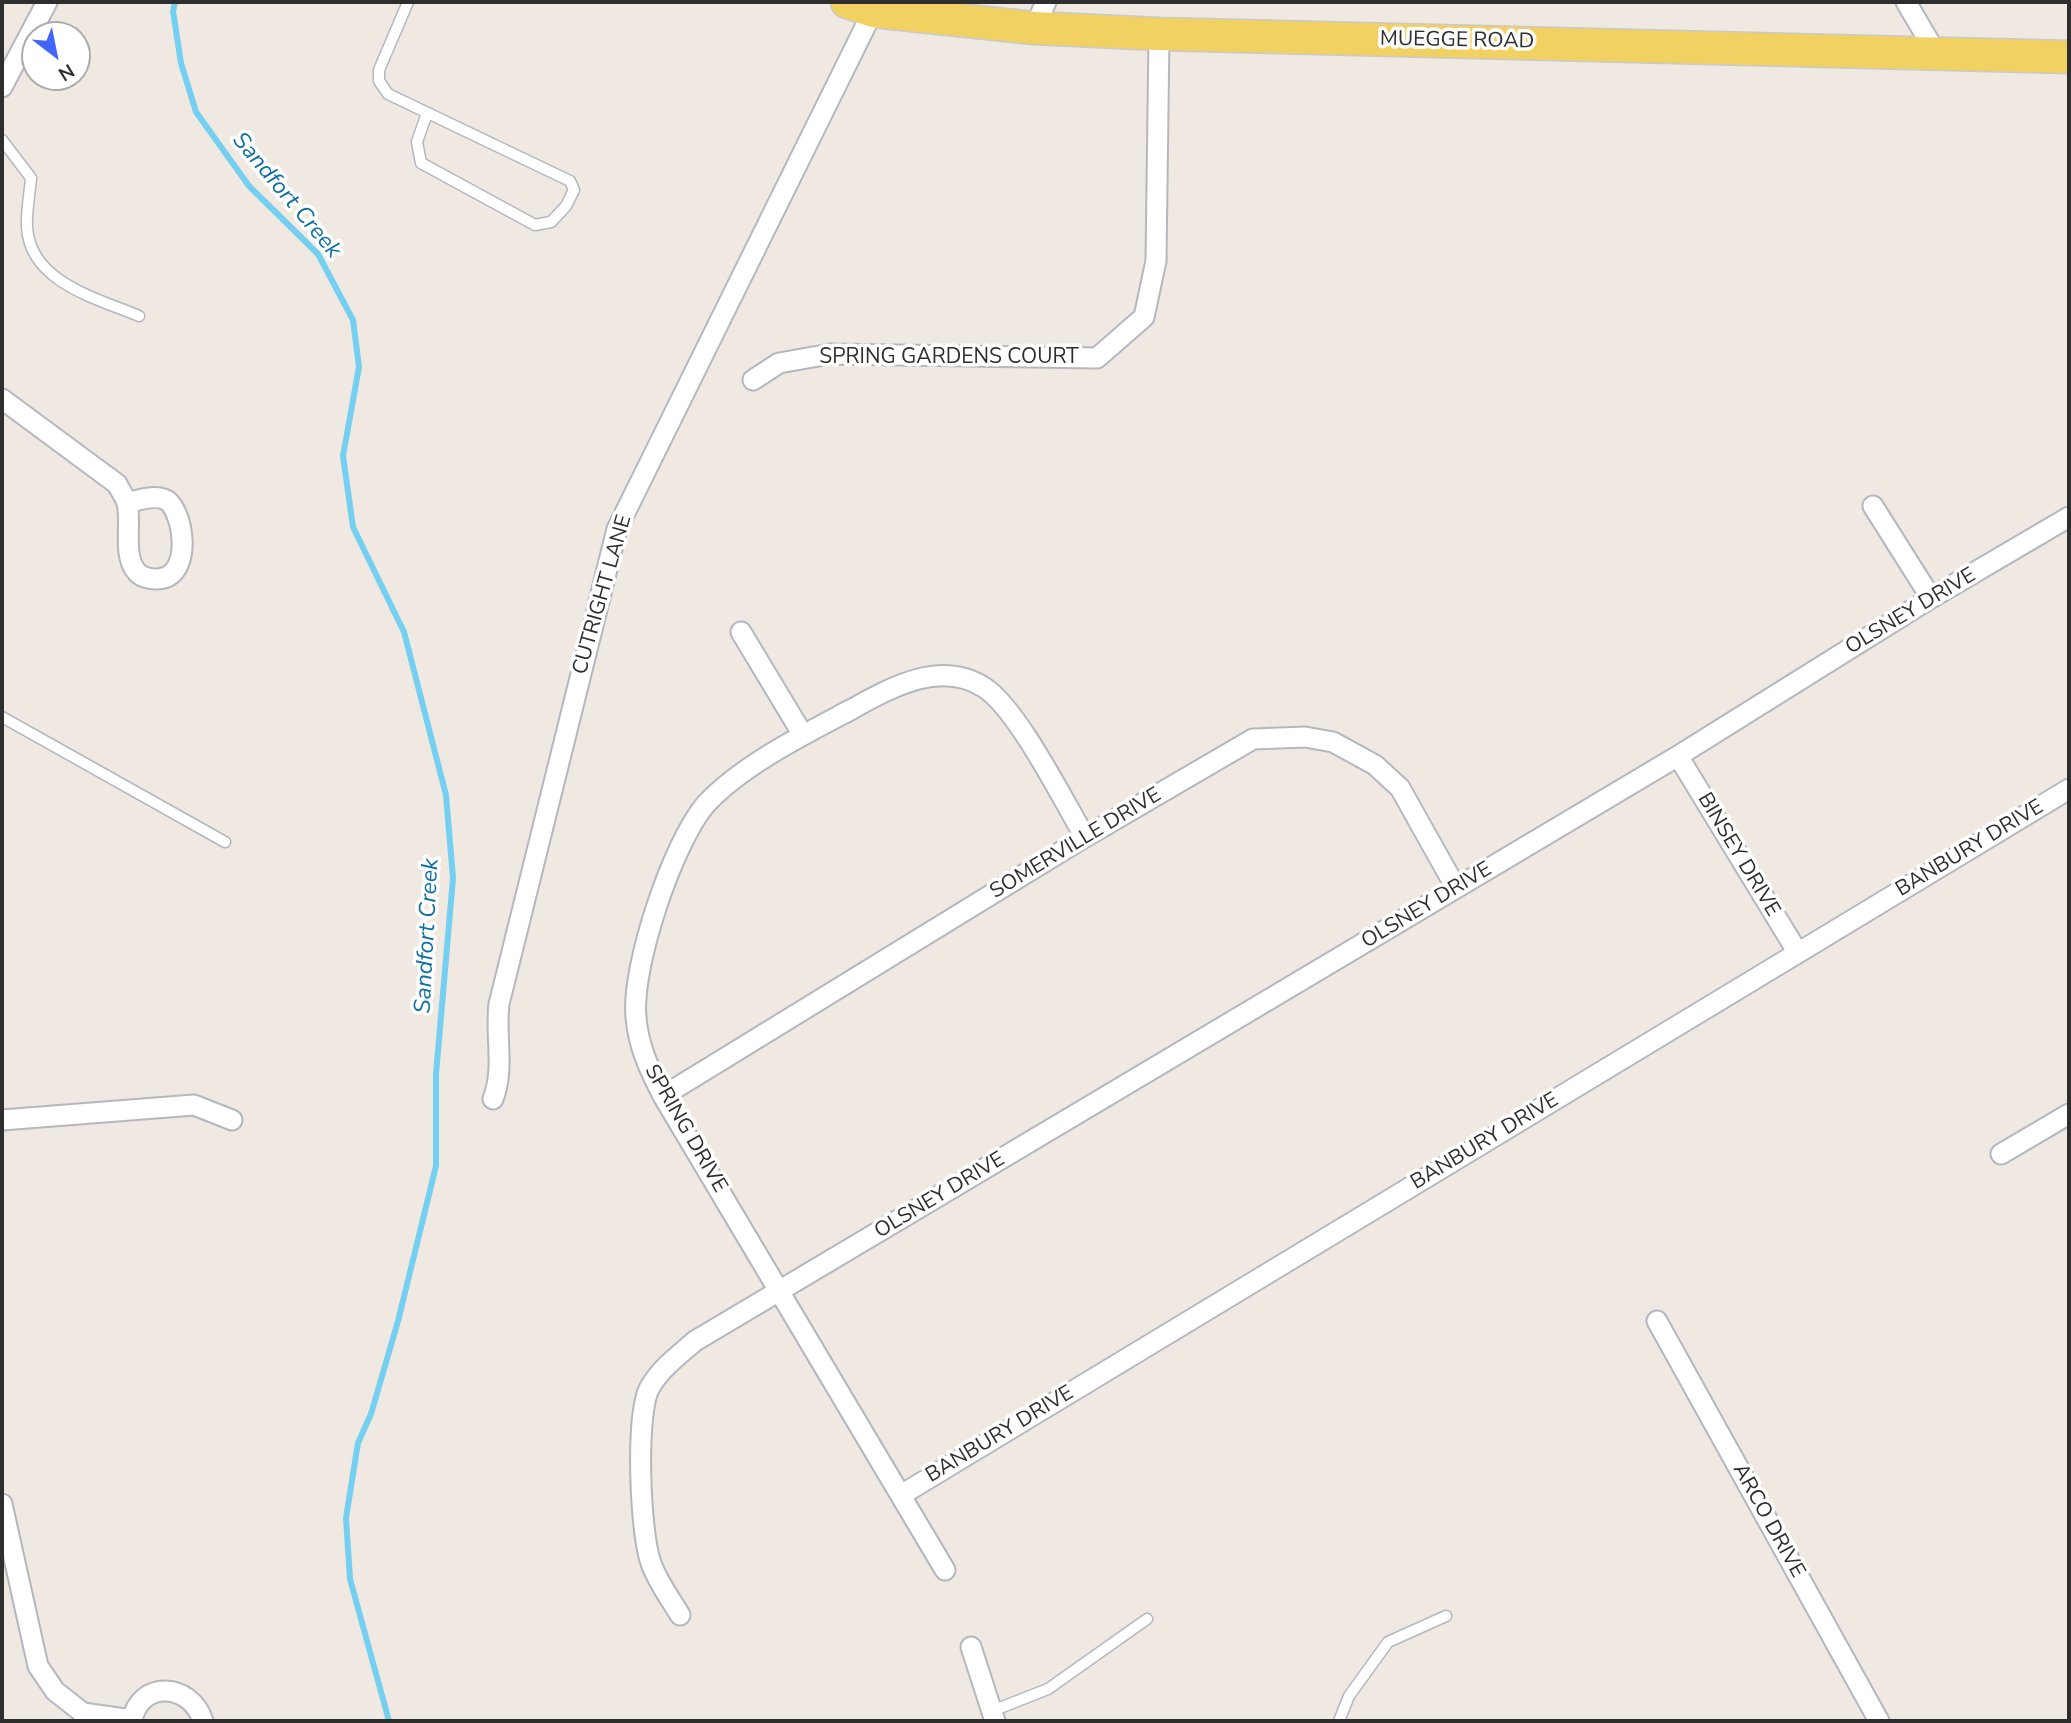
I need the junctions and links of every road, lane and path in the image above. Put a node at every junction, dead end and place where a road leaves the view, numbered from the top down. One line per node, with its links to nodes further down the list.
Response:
1 (47, 2): 9 (street)
2 (408, 2): 10 (lane)
3 (1906, 2): 7 (street)
4 (860, 6): 5 (main road, MUEGGE ROAD); 29 (street, CUTRIGHT LANE)
5 (1040, 15): 6 (main road, MUEGGE ROAD)
6 (1159, 34): 7 (main road, MUEGGE ROAD); 13 (street, SPRING GARDENS COURT)
7 (1936, 52): 8 (main road, MUEGGE ROAD)
8 (2069, 57)
9 (2, 87)
10 (427, 113): 10 (lane)
11 (2, 141): 12 (lane)
12 (139, 316)
13 (752, 380)
14 (2, 399): 15 (street)
15 (127, 503)
16 (1873, 506): 18 (street)
17 (2069, 517): 18 (street, OLSNEY DRIVE)
18 (1931, 598): 22 (street, OLSNEY DRIVE)
19 (741, 632): 21 (street)
20 (2, 717): 25 (lane)
21 (803, 735): 24 (street, SPRING DRIVE); 28 (street, SPRING DRIVE)
22 (1678, 757): 26 (street, OLSNEY DRIVE); 27 (street, BINSEY DRIVE)
23 (2069, 789): 27 (street, BANBURY DRIVE)
24 (1085, 837): 26 (street, SOMERVILLE DRIVE); 28 (street, SOMERVILLE DRIVE)
25 (225, 842)
26 (1457, 888): 34 (street, OLSNEY DRIVE)
27 (1798, 953): 36 (street, BANBURY DRIVE)
28 (663, 1096): 34 (street, SPRING DRIVE)
29 (493, 1099)
30 (2069, 1114): 33 (street)
31 (232, 1119): 32 (street)
32 (2, 1120)
33 (2001, 1154)
34 (781, 1290): 36 (street, SPRING DRIVE); 39 (street, OLSNEY DRIVE)
35 (1657, 1321): 47 (street, ARCO DRIVE)
36 (901, 1494): 38 (street, SPRING DRIVE)
37 (2, 1504): 44 (street)
38 (945, 1570)
39 (680, 1615)
40 (1446, 1616): 46 (lane)
41 (1147, 1619): 43 (lane)
42 (971, 1647): 43 (street)
43 (993, 1716)
44 (132, 1721): 45 (street)
45 (203, 1721)
46 (1339, 1721)
47 (1879, 1721)

